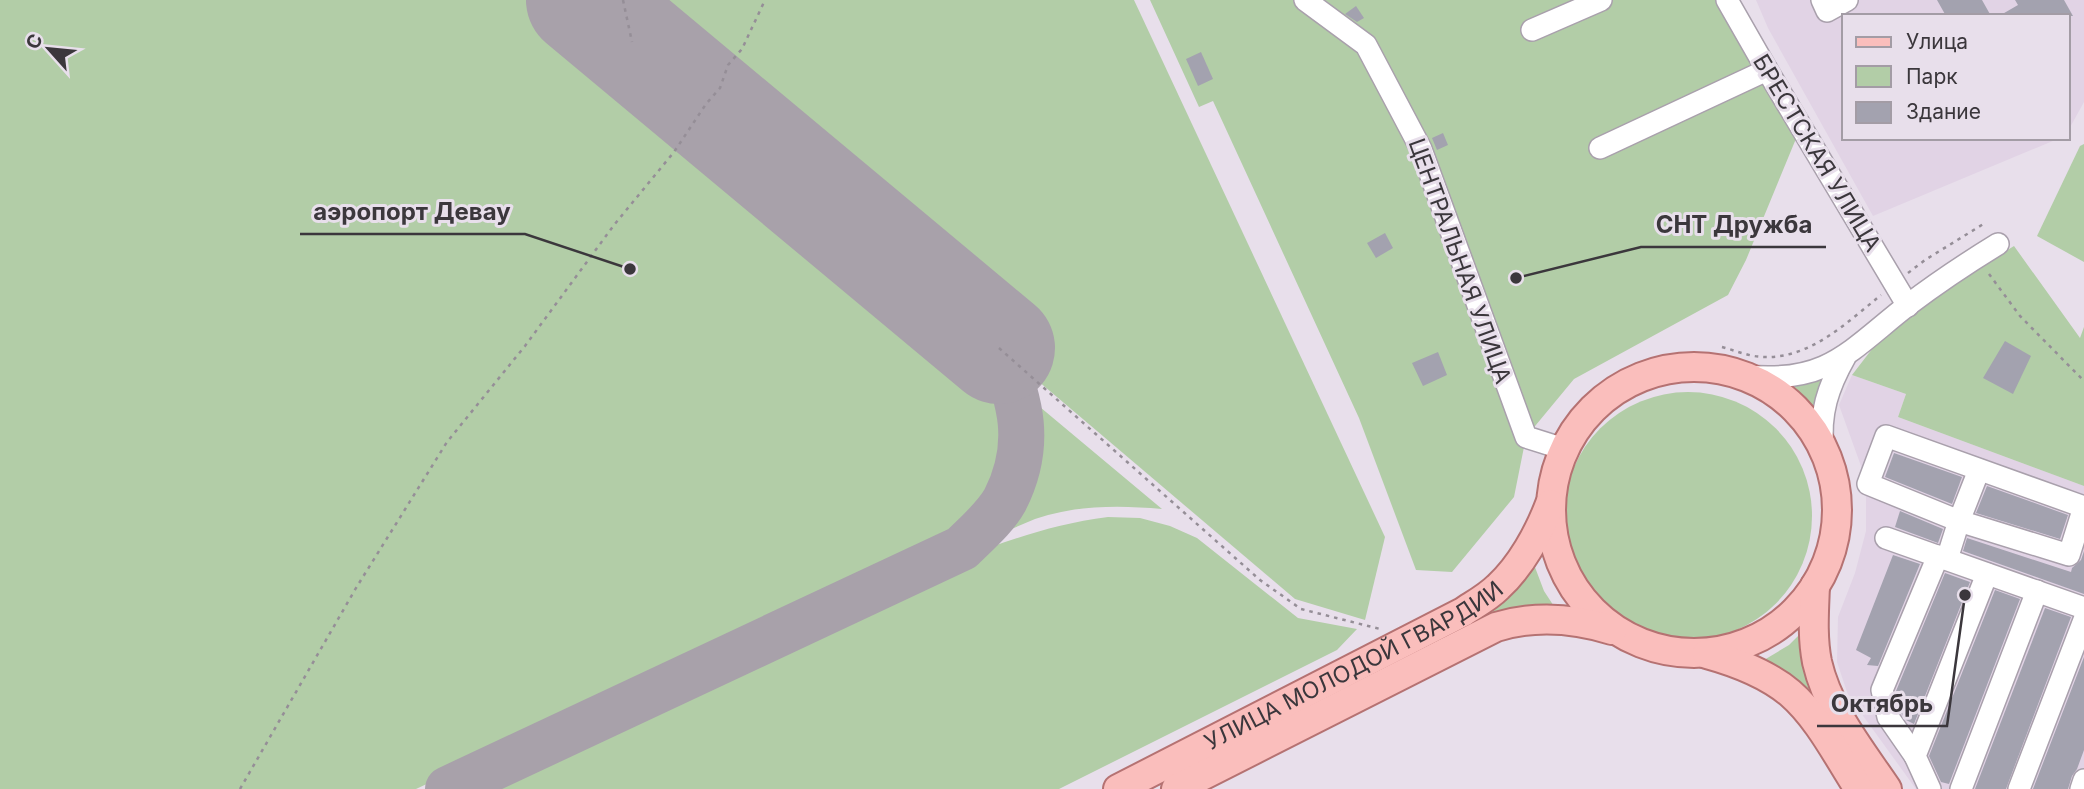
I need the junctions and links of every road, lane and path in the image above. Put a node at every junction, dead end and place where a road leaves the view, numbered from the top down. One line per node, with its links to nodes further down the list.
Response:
1 (624, 0): 9 (path)
2 (765, 0): 40 (path)
3 (1305, 0): 23 (street, ЦЕНТРАЛЬНАЯ УЛИЦА)
4 (1601, 0): 8 (street)
5 (1727, 0): 10 (street, БРЕСТСКАЯ УЛИЦА)
6 (1822, 0): 7 (street)
7 (1847, 0)
8 (1532, 30)
9 (632, 42)
10 (1767, 70): 11 (street); 15 (street, БРЕСТСКАЯ УЛИЦА)
11 (1600, 148)
12 (1985, 223): 15 (path)
13 (1998, 244): 14 (street)
14 (1977, 257): 16 (street); 21 (path)
15 (1894, 284): 16 (street, БРЕСТСКАЯ УЛИЦА); 17 (path)
16 (1908, 306): 19 (street)
17 (1722, 347)
18 (999, 348): 35 (path)
19 (1845, 357): 20 (street); 22 (street)
20 (1746, 376): 22 (main road); 23 (main road)
21 (2084, 381)
22 (1823, 448): 31 (main road)
23 (1564, 450): 25 (main road)
24 (1979, 470): 26 (street); 27 (street); 27 (street)
25 (1551, 502): 36 (main road); 41 (main road, УЛИЦА МОЛОДОЙ ГВАРДИИ)
26 (2084, 507): 27 (street)
27 (1959, 521): 29 (street)
28 (1886, 538): 29 (street)
29 (1942, 558): 30 (street); 38 (street)
30 (1987, 574): 32 (street); 38 (street)
31 (1815, 586): 37 (main road); 44 (main road)
32 (2037, 592): 33 (street); 46 (street)
33 (2084, 608)
34 (2084, 620): 47 (street)
35 (1380, 629)
36 (1618, 631): 37 (main road); 42 (main road, УЛИЦА МОЛОДОЙ ГВАРДИИ)
37 (1703, 653): 43 (main road)
38 (1915, 756): 45 (street)
39 (2084, 780): 48 (street)
40 (240, 789)
41 (1118, 789)
42 (1176, 789)
43 (1858, 789)
44 (1887, 789)
45 (1930, 789)
46 (1961, 789)
47 (2020, 789)
48 (2081, 789)

